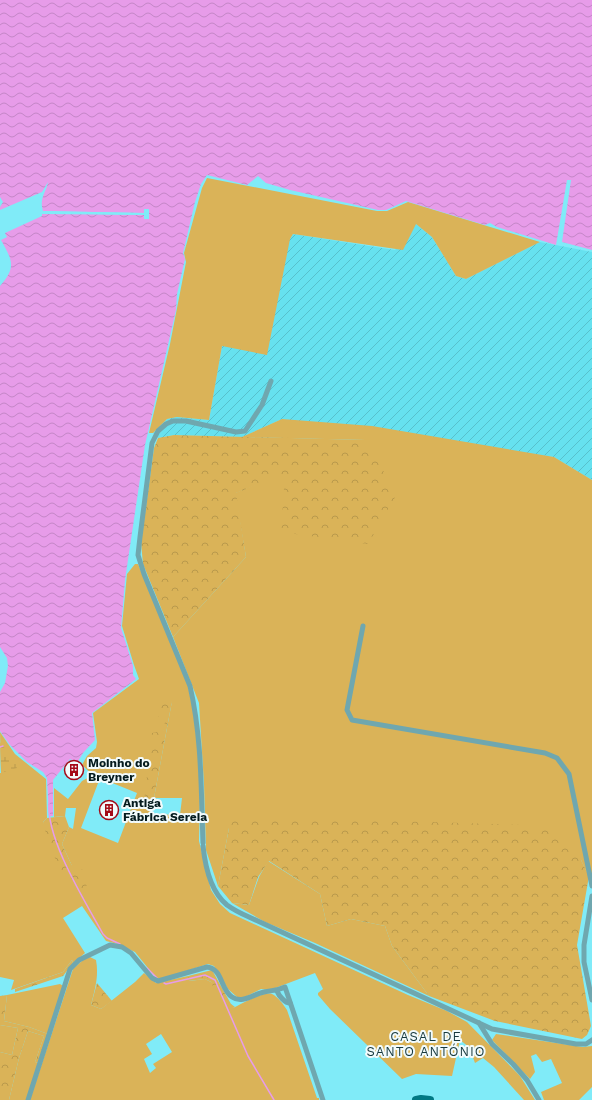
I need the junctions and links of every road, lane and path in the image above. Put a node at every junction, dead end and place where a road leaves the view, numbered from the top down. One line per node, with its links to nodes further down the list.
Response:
1 (271, 381): 8 (street)
2 (363, 626): 3 (street)
3 (592, 886)
4 (592, 896): 6 (street)
5 (277, 991): 7 (street); 7 (street); 10 (street)
6 (592, 1000)
7 (290, 1003): 11 (street)
8 (478, 1022): 9 (street); 14 (street)
9 (592, 1040)
10 (28, 1100)
11 (323, 1100)
12 (416, 1100): 13 (main road)
13 (430, 1100)
14 (539, 1100)

